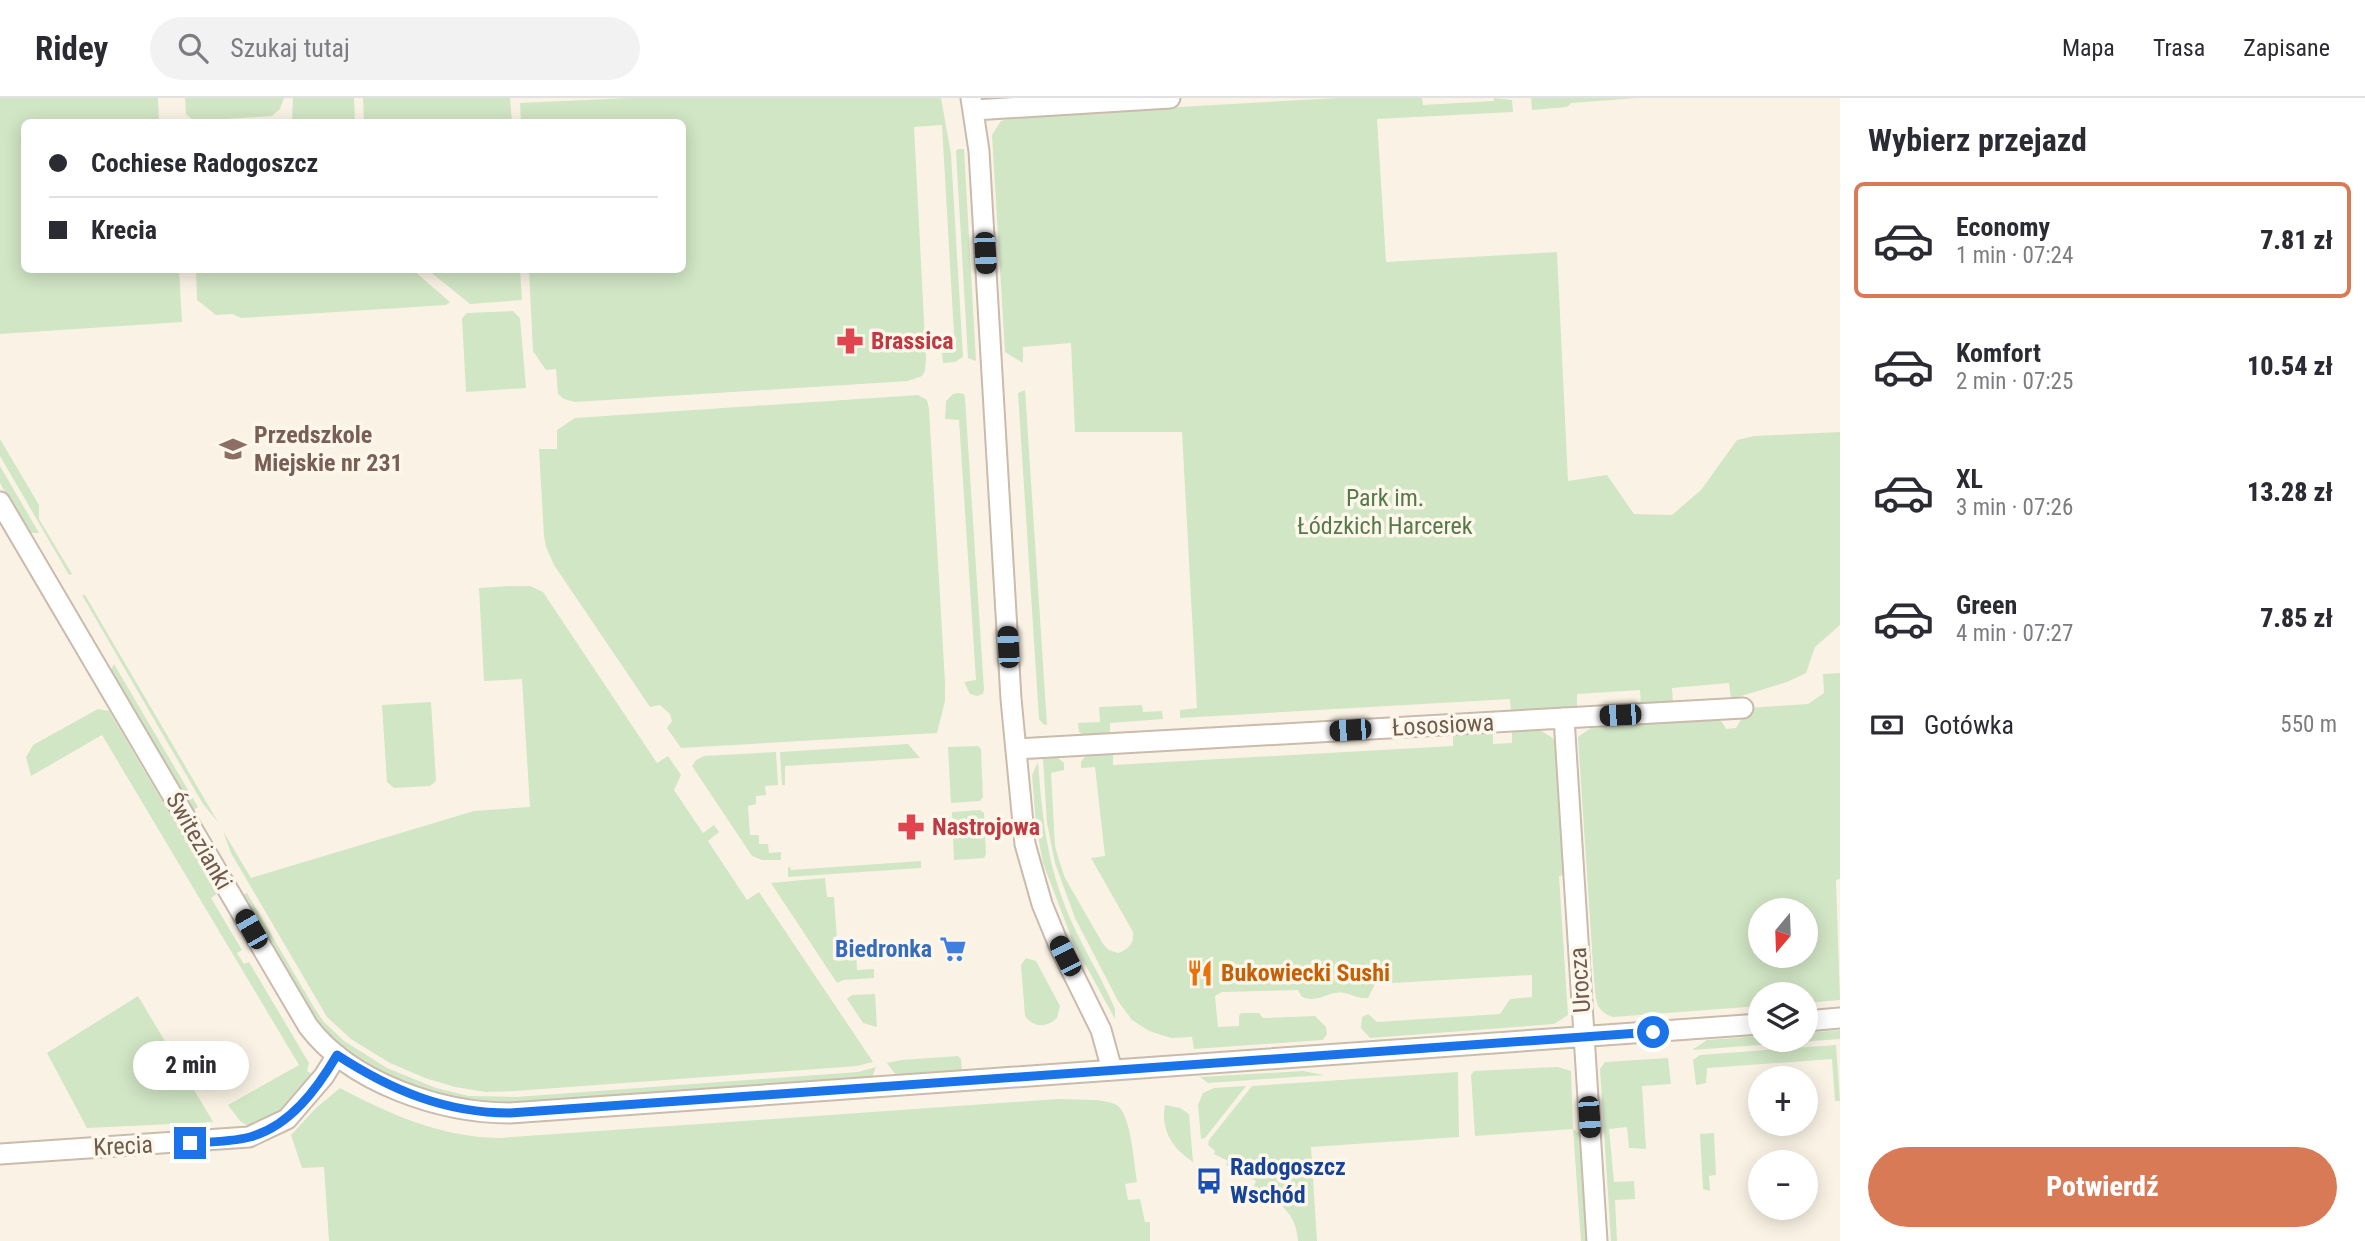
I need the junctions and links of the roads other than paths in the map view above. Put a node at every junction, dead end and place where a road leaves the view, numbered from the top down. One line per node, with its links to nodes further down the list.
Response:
1 (1170, 98): 2 (street)
2 (972, 104): 6 (street)
3 (0, 502): 11 (street, Świtezianki)
4 (1743, 708): 5 (street, Łososiowa)
5 (1564, 718): 6 (street, Łososiowa); 10 (street, Urocza)
6 (1016, 749): 12 (street)
7 (1840, 1018): 8 (street)
8 (1818, 1019)
9 (1748, 1025): 10 (street, Świtezianki)
10 (1583, 1037): 12 (street, Świtezianki); 14 (street, Urocza)
11 (337, 1055): 12 (street, Świtezianki); 13 (street, Krecia)
12 (1112, 1070)
13 (0, 1154)
14 (1597, 1241)

